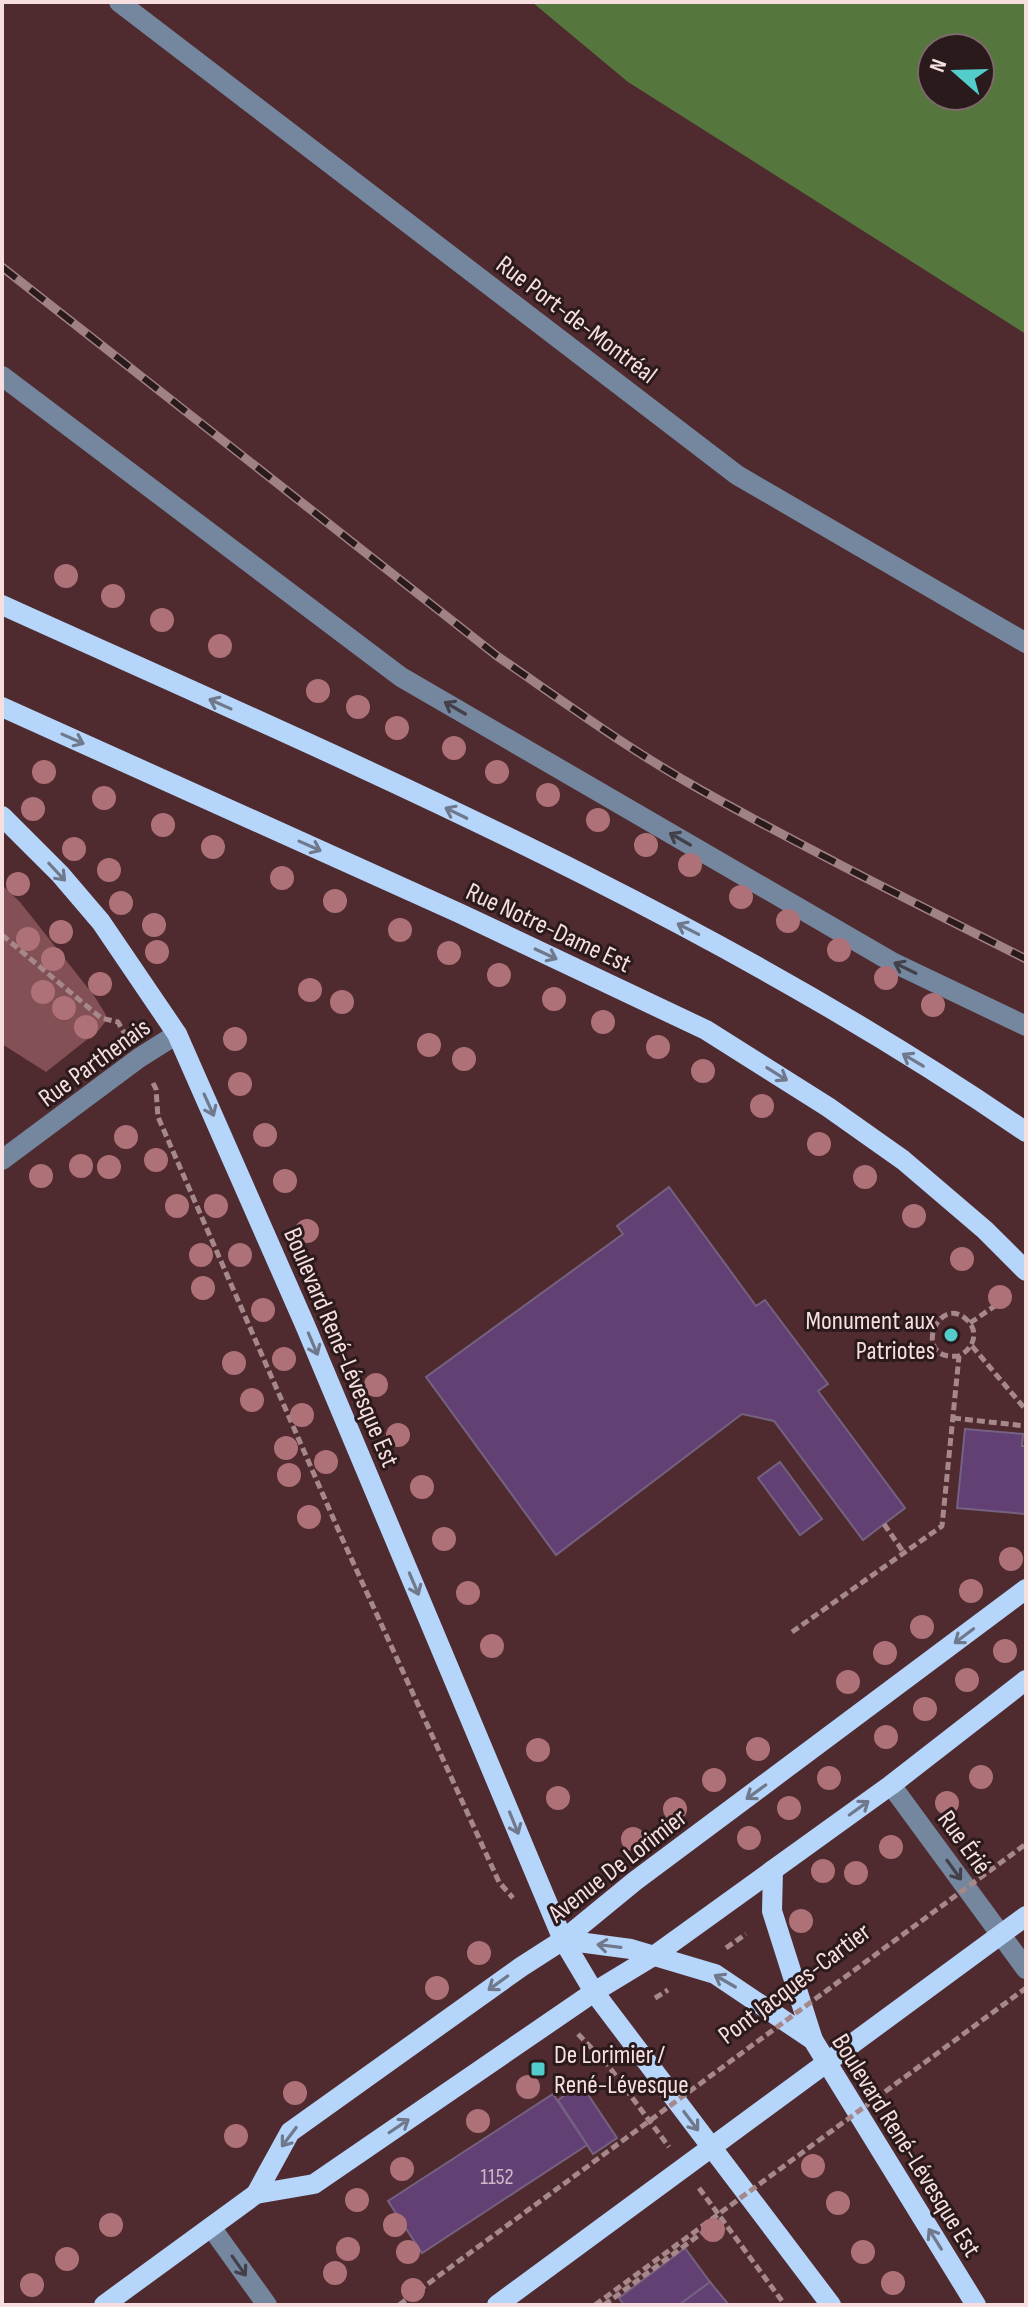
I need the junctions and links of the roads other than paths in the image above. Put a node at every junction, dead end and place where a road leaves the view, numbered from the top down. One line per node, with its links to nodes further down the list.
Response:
1 (119, 2): 4 (street, Rue Port-de-Montréal)
2 (2, 376): 7 (street, one-way to 2)
3 (2, 605): 9 (main road, one-way to 3)
4 (1026, 643)
5 (2, 707): 13 (main road, Rue Notre-Dame Est, one-way to 13)
6 (2, 816): 8 (main road, Boulevard René-Lévesque Est, one-way to 8)
7 (1026, 1026)
8 (177, 1034): 12 (street, Rue Parthenais); 19 (main road, Boulevard René-Lévesque Est, one-way to 19)
9 (980, 1100): 10 (main road); 11 (main road)
10 (1026, 1118)
11 (1026, 1132)
12 (2, 1160)
13 (1026, 1271)
14 (1026, 1589): 19 (main road, Avenue De Lorimier, one-way to 19)
15 (1026, 1680): 16 (main road, Avenue De Lorimier)
16 (891, 1785): 17 (main road, Avenue De Lorimier, one-way to 16); 21 (street, Rue Érié, one-way to 21)
17 (773, 1870): 20 (main road, Avenue De Lorimier); 23 (main road)
18 (1026, 1916): 28 (main road, bridge)
19 (563, 1940): 20 (main road, Boulevard René-Lévesque Est, one-way to 19); 22 (main road, Boulevard René-Lévesque Est); 24 (main road, Avenue De Lorimier, one-way to 24)
20 (655, 1955): 22 (main road, Avenue De Lorimier); 23 (main road, Boulevard René-Lévesque Est, one-way to 20)
21 (1026, 1969)
22 (594, 1992): 24 (main road, Avenue De Lorimier, one-way to 22); 29 (main road, Boulevard René-Lévesque Est, one-way to 29)
23 (813, 2040): 30 (main road, Boulevard René-Lévesque Est, one-way to 23)
24 (256, 2194): 25 (main road, Avenue De Lorimier)
25 (211, 2227): 26 (main road, Avenue De Lorimier); 27 (street, one-way to 27)
26 (104, 2305)
27 (267, 2305)
28 (497, 2305)
29 (831, 2305)
30 (976, 2305)

